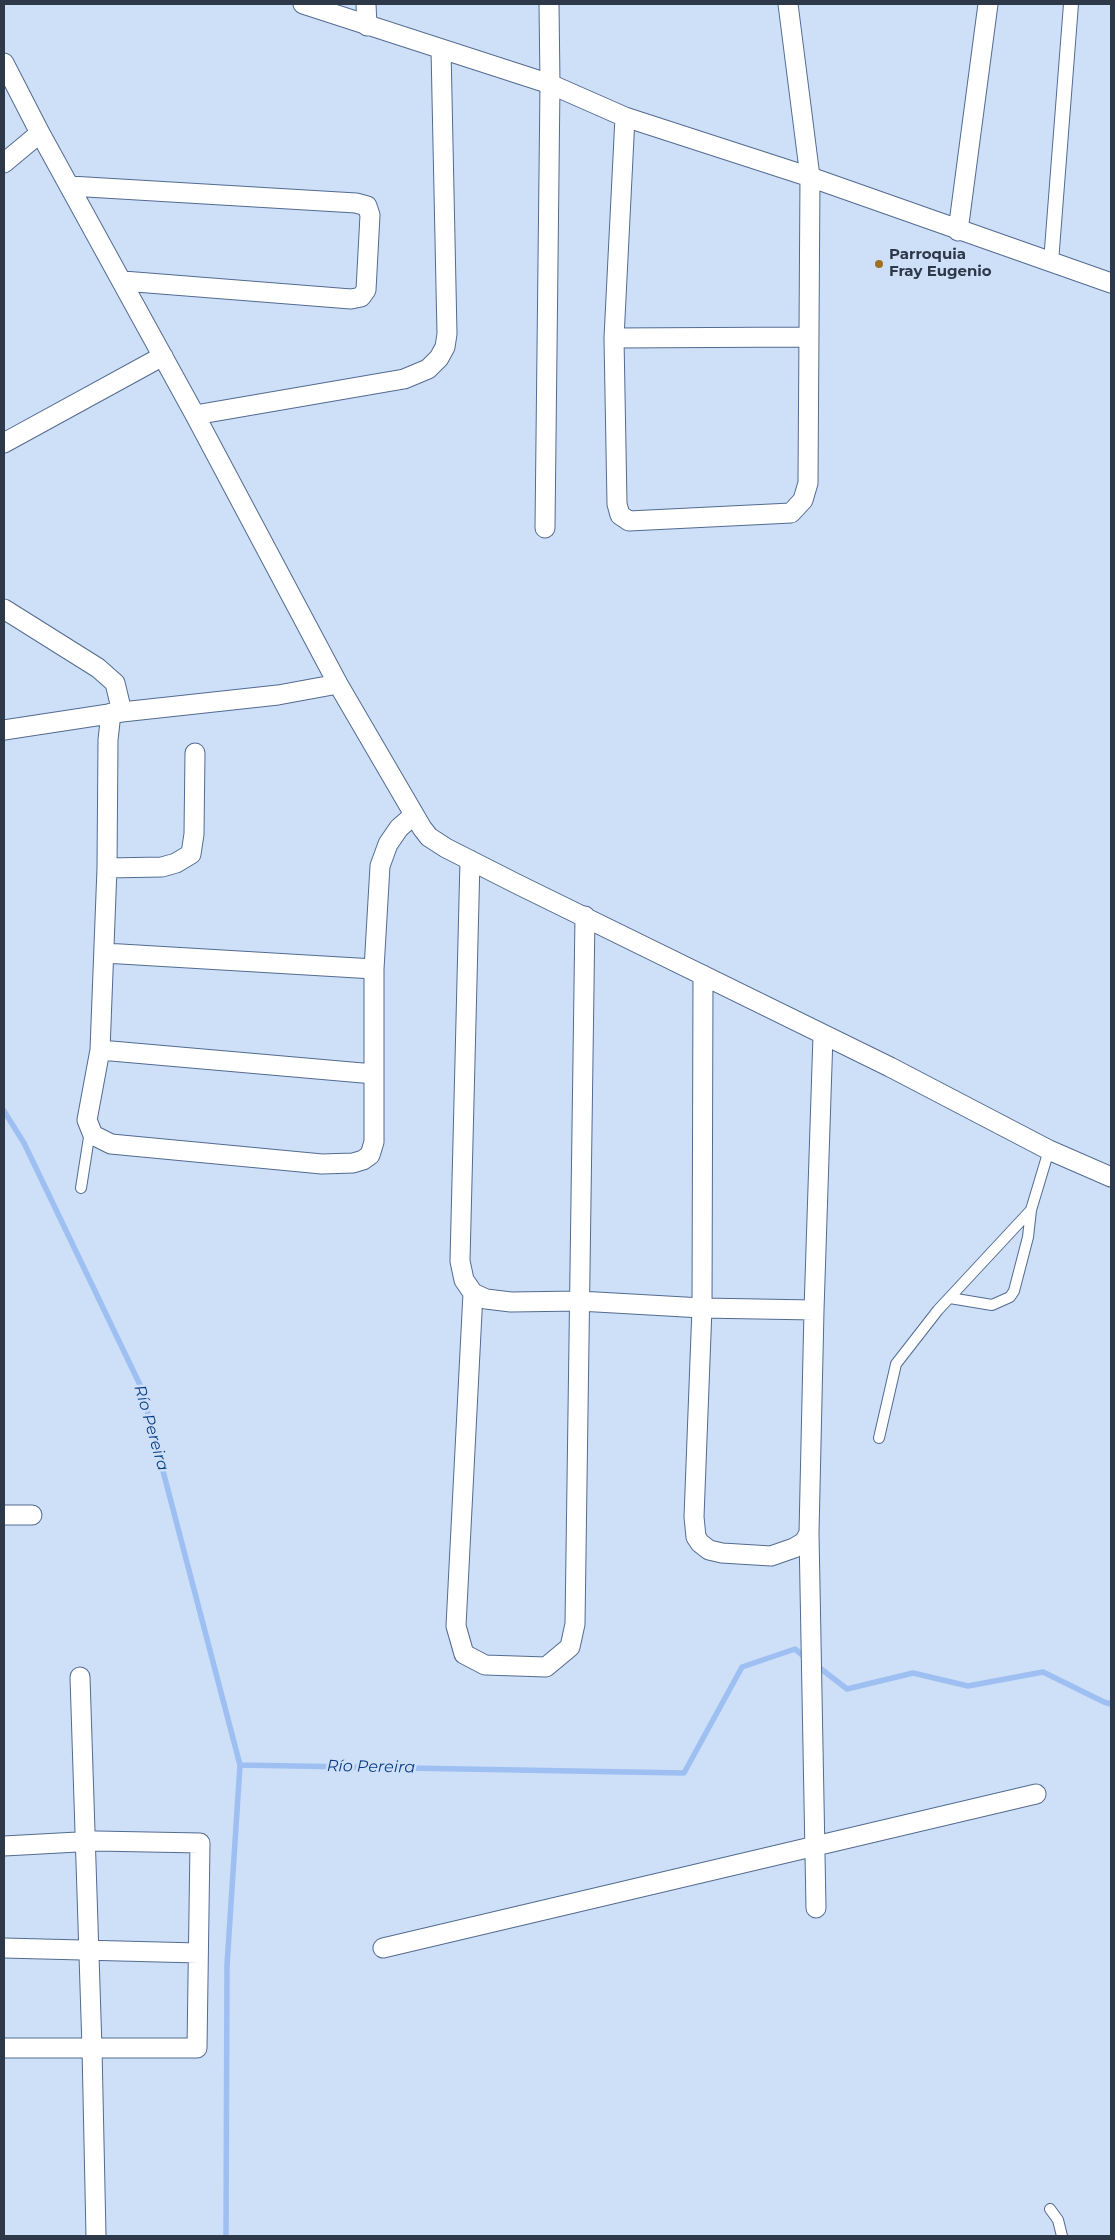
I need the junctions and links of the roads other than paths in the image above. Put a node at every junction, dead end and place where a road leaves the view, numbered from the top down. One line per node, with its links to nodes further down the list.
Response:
1 (304, 4): 7 (street)
2 (366, 4): 7 (street)
3 (549, 4): 10 (street)
4 (788, 4): 14 (street)
5 (988, 4): 16 (street)
6 (1071, 4): 17 (street)
7 (367, 26): 8 (street)
8 (441, 49): 10 (street); 23 (street)
9 (4, 63): 12 (street)
10 (550, 84): 11 (street); 25 (street)
11 (624, 116): 14 (street); 21 (street)
12 (40, 133): 13 (street); 15 (street)
13 (4, 163)
14 (810, 177): 16 (street); 20 (street)
15 (70, 186): 18 (street); 18 (street)
16 (958, 231): 17 (street)
17 (1051, 262): 19 (street)
18 (123, 281): 22 (street)
19 (1111, 282)
20 (809, 337): 21 (street); 21 (street)
21 (614, 338)
22 (163, 356): 23 (street); 24 (street)
23 (195, 415): 27 (street)
24 (4, 443)
25 (545, 528)
26 (4, 609): 28 (street)
27 (338, 684): 28 (street); 31 (street)
28 (117, 712): 29 (street); 33 (street)
29 (4, 730)
30 (195, 753): 33 (street)
31 (414, 815): 32 (street); 36 (street)
32 (470, 860): 34 (street); 46 (street)
33 (107, 868): 35 (street)
34 (585, 916): 37 (street); 48 (street)
35 (104, 953): 36 (street); 39 (street)
36 (374, 969): 40 (street)
37 (703, 975): 38 (street); 49 (street)
38 (823, 1035): 42 (street); 50 (street)
39 (100, 1050): 40 (street); 41 (street)
40 (374, 1074): 41 (street)
41 (90, 1131): 44 (lane)
42 (1049, 1150): 43 (street); 45 (lane)
43 (1111, 1177)
44 (81, 1188)
45 (1031, 1210): 47 (lane); 47 (lane)
46 (473, 1293): 48 (street); 48 (street)
47 (950, 1298): 51 (lane)
48 (580, 1302): 49 (street)
49 (702, 1308): 50 (street); 54 (street)
50 (814, 1310): 54 (street)
51 (879, 1438)
52 (4, 1515): 53 (street)
53 (32, 1515)
54 (810, 1533): 59 (street)
55 (80, 1677): 57 (street)
56 (1036, 1794): 59 (street)
57 (85, 1842): 58 (street); 63 (street); 64 (street)
58 (4, 1846)
59 (815, 1847): 60 (street); 62 (street)
60 (816, 1908)
61 (4, 1948): 63 (street)
62 (383, 1948)
63 (88, 1950): 64 (street); 66 (street)
64 (198, 1953): 66 (street)
65 (4, 2048): 66 (street)
66 (92, 2048): 68 (street)
67 (1050, 2209): 69 (lane)
68 (96, 2236)
69 (1062, 2236)

